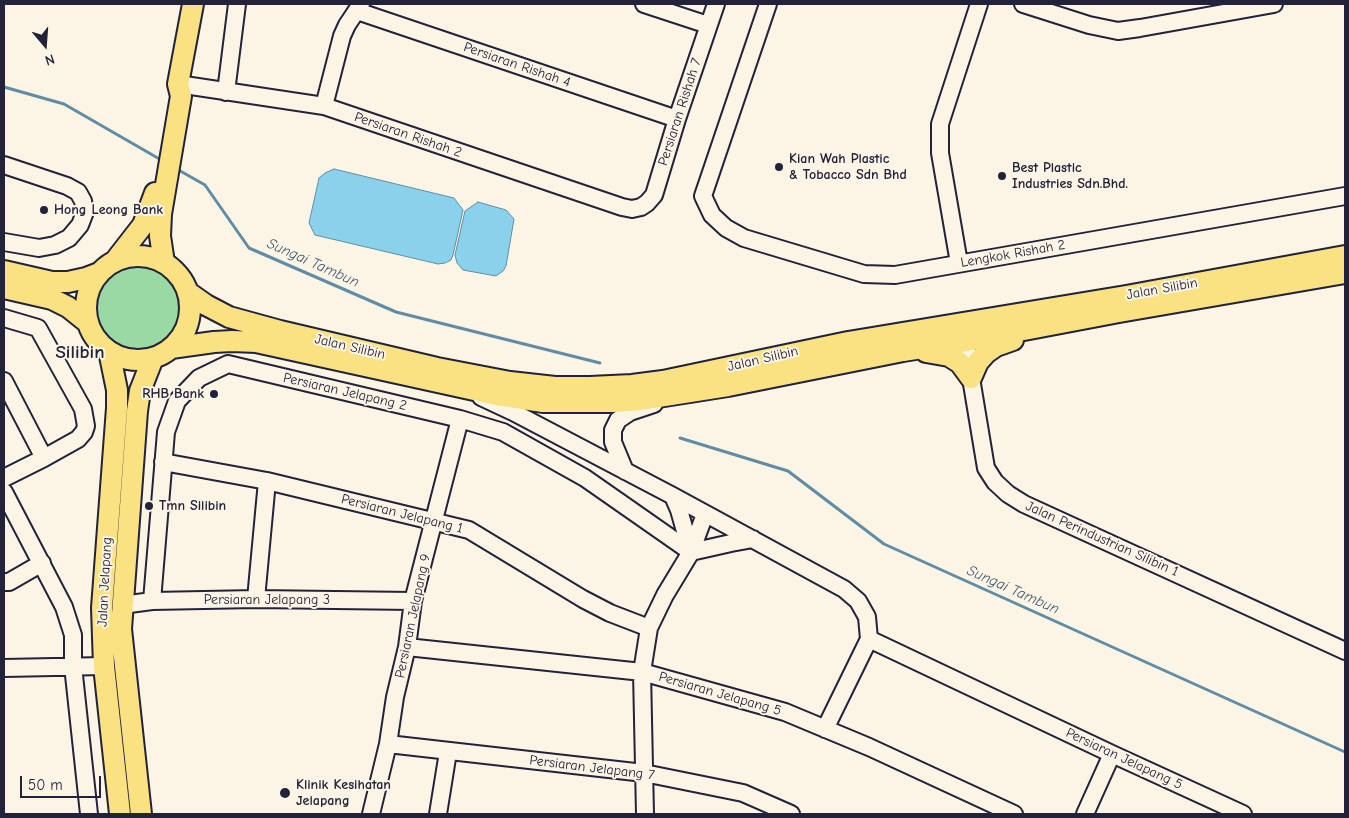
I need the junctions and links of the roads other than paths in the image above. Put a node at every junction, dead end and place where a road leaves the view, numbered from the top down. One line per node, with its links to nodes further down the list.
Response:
1 (193, 4): 11 (main road)
2 (237, 4): 12 (street)
3 (644, 4): 10 (street)
4 (716, 4): 10 (street, Persiaran Rishah 7)
5 (768, 4): 22 (street, Lengkok Rishah 2)
6 (979, 4): 22 (street)
7 (1023, 4): 8 (street)
8 (1274, 4)
9 (359, 7): 13 (street); 14 (street, Persiaran Rishah 4)
10 (708, 24): 14 (street, Persiaran Rishah 7)
11 (178, 84): 12 (street, Persiaran Rishah 2); 17 (main road)
12 (226, 92): 13 (street, Persiaran Rishah 2)
13 (324, 106): 18 (street, Persiaran Rishah 2)
14 (677, 119): 18 (street, Persiaran Rishah 7)
15 (4, 165): 19 (street)
16 (1345, 196): 22 (street, Lengkok Rishah 2)
17 (159, 198): 21 (main road); 23 (main road)
18 (632, 209)
19 (4, 242)
20 (1345, 256): 28 (main road, Jalan Silibin)
21 (164, 263): 23 (main road); 27 (main road)
22 (959, 264)
23 (107, 267): 24 (main road); 30 (main road)
24 (4, 271)
25 (1345, 273): 28 (main road, Jalan Silibin)
26 (4, 288): 30 (main road)
27 (189, 293): 32 (main road, Jalan Silibin); 33 (main road)
28 (1064, 314): 31 (main road, Jalan Silibin); 32 (main road, Jalan Silibin); 37 (main road)
29 (4, 318): 42 (street)
30 (88, 323): 34 (main road)
31 (966, 341): 32 (main road); 35 (main road, Jalan Silibin); 37 (street, Jalan Perindustrian Silibin 1)
32 (848, 342)
33 (171, 348): 36 (main road); 39 (main road, Jalan Silibin)
34 (109, 351): 36 (main road); 64 (main road, Jalan Jelapang)
35 (903, 351): 37 (main road); 40 (main road, Jalan Silibin)
36 (153, 358): 58 (main road, Jalan Jelapang)
37 (970, 378): 62 (street, Jalan Perindustrian Silibin 1)
38 (4, 381): 42 (street)
39 (463, 389): 40 (main road, Jalan Silibin); 44 (street, Jalan Silibin)
40 (671, 395): 44 (street)
41 (460, 419): 43 (street, Persiaran Jelapang 2); 50 (street, Persiaran Jelapang 9); 52 (street, Persiaran Jelapang 2)
42 (44, 458): 45 (street)
43 (163, 462): 46 (street, Persiaran Jelapang 1); 56 (street, Persiaran Jelapang 2)
44 (625, 471): 48 (street, Jalan Silibin)
45 (4, 478)
46 (267, 482): 50 (street, Persiaran Jelapang 1); 55 (street)
47 (4, 492): 53 (street)
48 (673, 496): 49 (street, Jalan Silibin); 52 (street)
49 (705, 514): 51 (street, Jalan Silibin); 52 (street)
50 (434, 522): 57 (street, Persiaran Jelapang 9); 59 (street, Persiaran Jelapang 1)
51 (753, 539): 52 (street); 60 (street, Jalan Silibin)
52 (691, 552): 59 (street)
53 (42, 563): 54 (street); 63 (street)
54 (4, 582)
55 (256, 599): 56 (street, Persiaran Jelapang 3); 57 (street, Persiaran Jelapang 3)
56 (152, 601): 58 (street, Persiaran Jelapang 3)
57 (413, 601): 61 (street, Persiaran Jelapang 9)
58 (122, 605): 75 (main road, Jalan Jelapang)
59 (649, 628): 66 (street)
60 (869, 639): 67 (street); 70 (street, Persiaran Jelapang 5)
61 (407, 647): 66 (street, Persiaran Jelapang 5); 68 (street, Persiaran Jelapang 9)
62 (1345, 651)
63 (73, 666): 64 (street); 65 (street); 73 (street)
64 (104, 666): 74 (main road, Jalan Jelapang)
65 (4, 668)
66 (642, 672): 67 (street, Persiaran Jelapang 5); 71 (street)
67 (825, 729): 72 (street, Persiaran Jelapang 5)
68 (388, 744): 69 (street, Persiaran Jelapang 7); 76 (street, Persiaran Jelapang 9)
69 (448, 752): 71 (street, Persiaran Jelapang 7); 77 (street)
70 (1112, 754): 81 (street); 82 (street, Persiaran Jelapang 5)
71 (644, 773): 78 (street); 79 (street, Persiaran Jelapang 7)
72 (985, 808): 80 (street, Persiaran Jelapang 5)
73 (89, 814)
74 (120, 814)
75 (141, 814)
76 (371, 814)
77 (438, 814)
78 (645, 814)
79 (791, 814)
80 (1014, 814)
81 (1085, 814)
82 (1243, 814)

